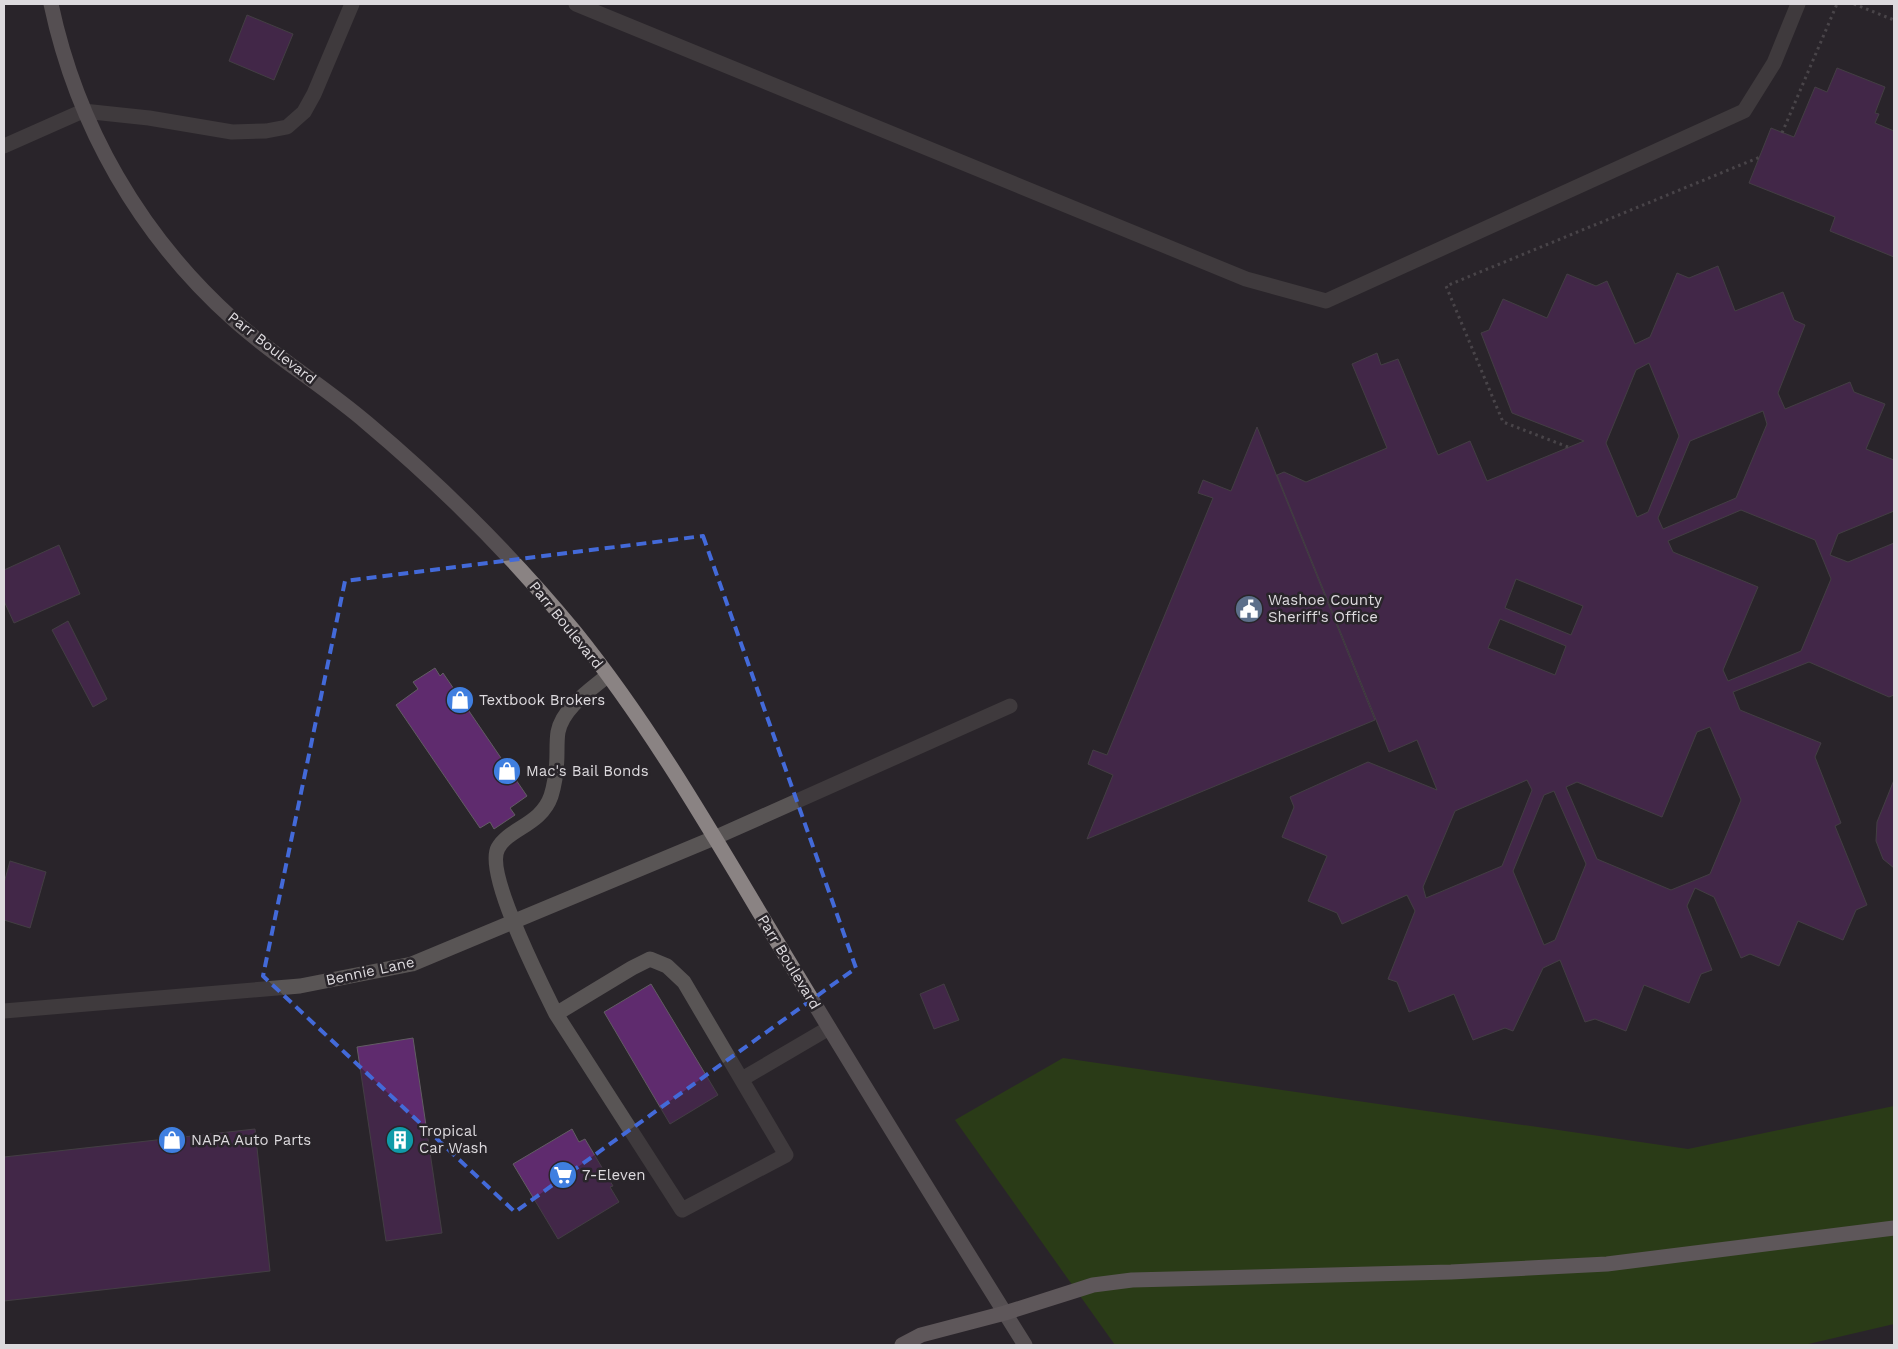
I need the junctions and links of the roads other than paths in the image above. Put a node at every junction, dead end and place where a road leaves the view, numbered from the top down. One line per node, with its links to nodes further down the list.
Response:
1 (51, 4): 5 (main road, Parr Boulevard)
2 (352, 4): 5 (street)
3 (576, 4): 4 (street)
4 (1798, 4)
5 (83, 111): 6 (street); 7 (main road, Parr Boulevard)
6 (4, 146)
7 (607, 676): 9 (main road, Parr Boulevard); 10 (street)
8 (1010, 706): 9 (street, Bennie Lane)
9 (714, 838): 10 (street, Bennie Lane); 13 (main road, Parr Boulevard)
10 (513, 922): 11 (street, Bennie Lane); 12 (street)
11 (4, 1012)
12 (556, 1014): 14 (street); 14 (street)
13 (829, 1028): 14 (street); 16 (main road, Parr Boulevard)
14 (742, 1079)
15 (1894, 1228): 16 (highway)
16 (1005, 1313): 17 (highway); 18 (main road, Parr Boulevard)
17 (902, 1345)
18 (1025, 1345)

